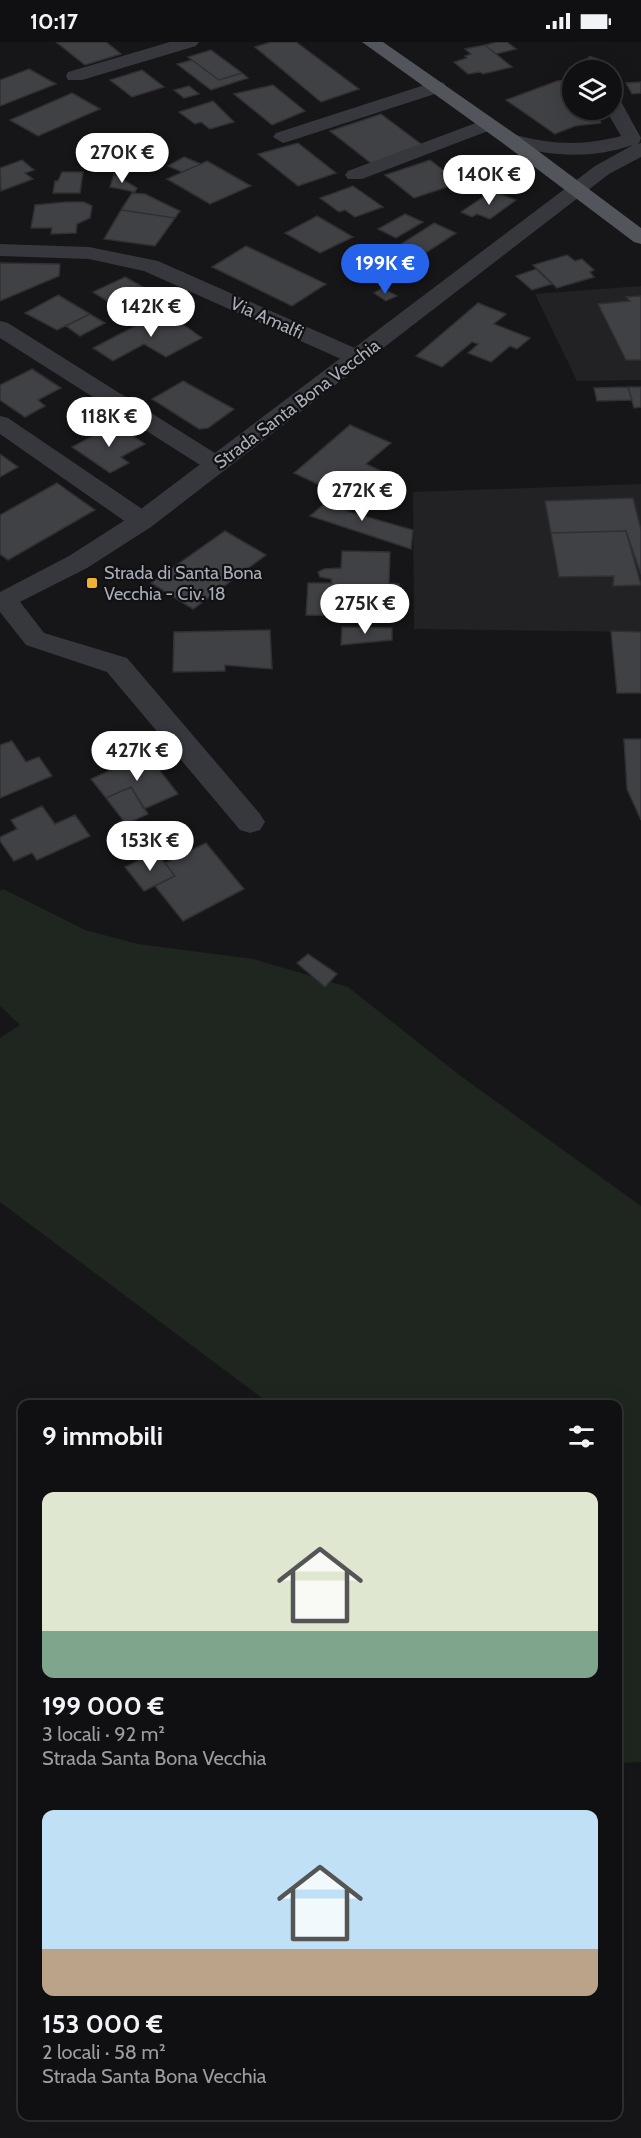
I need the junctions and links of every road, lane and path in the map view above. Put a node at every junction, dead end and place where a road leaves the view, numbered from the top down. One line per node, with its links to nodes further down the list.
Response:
1 (190, 42): 3 (street)
2 (371, 42): 4 (main road)
3 (75, 76)
4 (436, 87): 6 (main road); 7 (street)
5 (622, 117): 9 (street)
6 (489, 124): 8 (main road); 10 (street)
7 (283, 137)
8 (511, 140): 9 (street); 11 (main road)
9 (638, 142): 11 (street, Strada Santa Bona Vecchia)
10 (355, 175)
11 (576, 190): 12 (main road); 15 (street, Strada Santa Bona Vecchia)
12 (641, 238)
13 (0, 250): 15 (street, Via Amalfi)
14 (0, 328): 17 (street)
15 (358, 358): 17 (street, Strada Santa Bona Vecchia)
16 (0, 423): 18 (street)
17 (217, 465): 18 (street, Strada Santa Bona Vecchia)
18 (142, 521): 19 (street, Strada Santa Bona Vecchia)
19 (3, 602): 20 (street, Strada Santa Bona Vecchia)
20 (250, 822)

